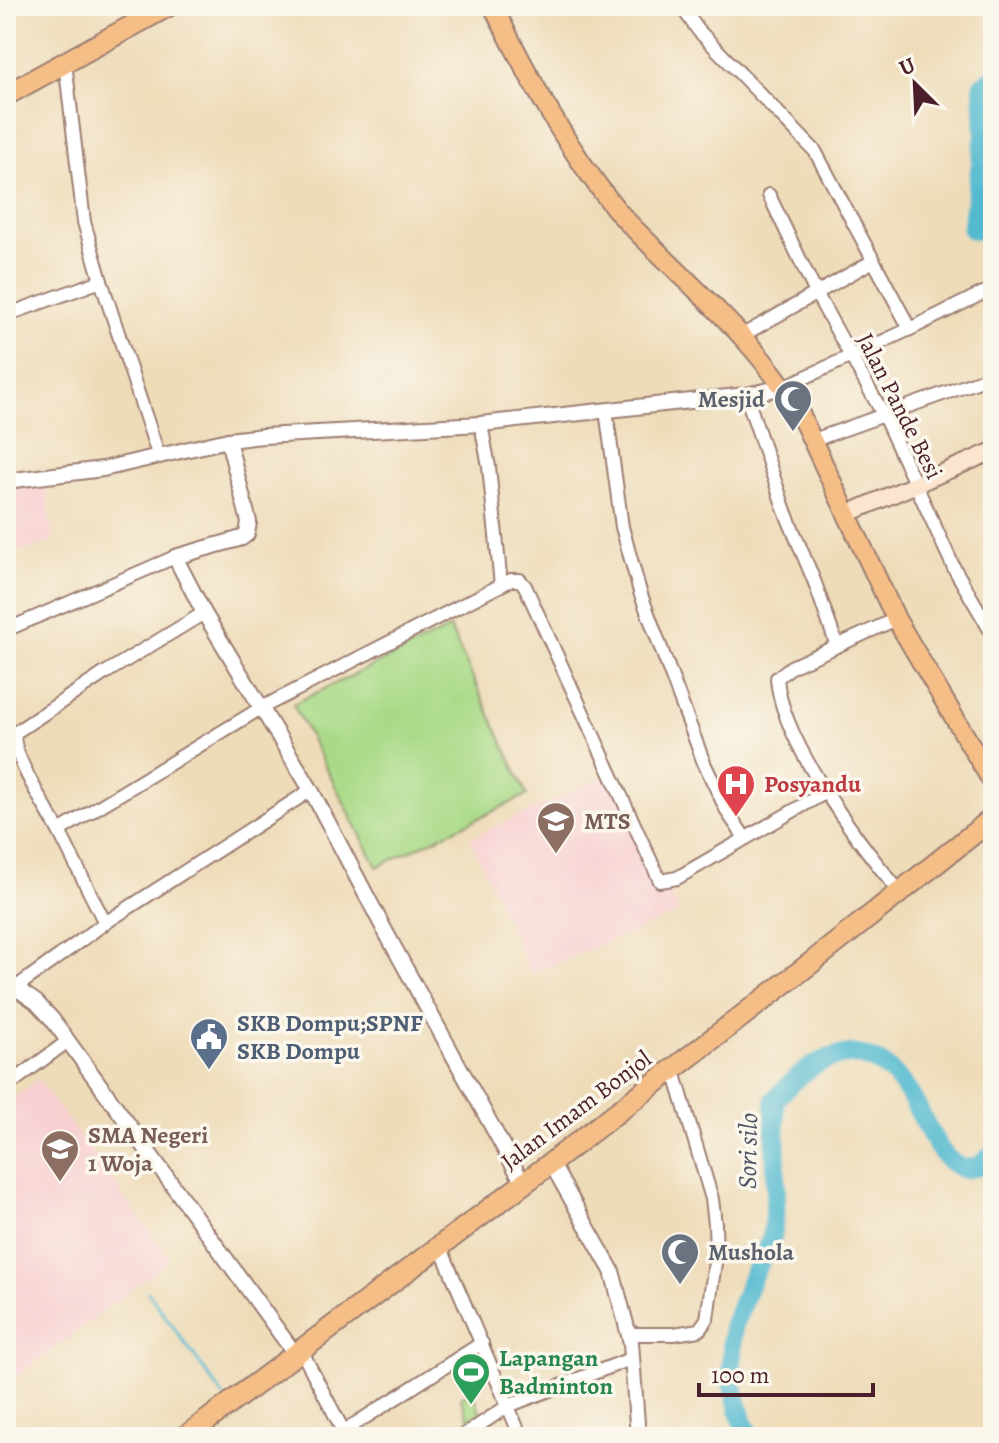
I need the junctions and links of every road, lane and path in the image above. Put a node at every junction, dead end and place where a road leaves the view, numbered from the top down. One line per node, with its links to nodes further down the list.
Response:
1 (168, 6): 4 (highway)
2 (493, 6): 13 (main road)
3 (681, 6): 7 (street)
4 (65, 62): 5 (highway); 8 (street)
5 (6, 95)
6 (769, 195): 9 (street, Jalan Pande Besi)
7 (873, 261): 9 (street); 12 (street)
8 (101, 281): 11 (street); 24 (street)
9 (816, 293): 13 (street); 14 (street, Jalan Pande Besi)
10 (983, 293): 12 (street)
11 (6, 315)
12 (910, 329): 14 (street)
13 (743, 335): 16 (main road)
14 (850, 356): 16 (street); 19 (street, Jalan Pande Besi)
15 (993, 376): 19 (street)
16 (784, 387): 17 (street); 22 (main road)
17 (746, 395): 18 (street); 34 (street)
18 (606, 410): 20 (street); 41 (street)
19 (884, 416): 22 (street); 26 (street, Jalan Pande Besi)
20 (481, 424): 21 (street); 29 (street)
21 (228, 440): 24 (street); 28 (street)
22 (811, 441): 27 (main road)
23 (993, 451): 26 (main road)
24 (159, 457): 25 (street)
25 (6, 481)
26 (916, 485): 27 (main road); 33 (street, Jalan Pande Besi)
27 (847, 514): 31 (main road)
28 (175, 557): 30 (street); 32 (street)
29 (501, 585): 35 (street); 41 (street)
30 (204, 613): 35 (street); 40 (street)
31 (896, 619): 34 (street); 36 (main road)
32 (6, 630)
33 (993, 635)
34 (837, 646): 38 (street)
35 (261, 708): 37 (street); 40 (street)
36 (993, 783)
37 (311, 790): 43 (street); 49 (street)
38 (826, 792): 41 (street); 42 (street)
39 (993, 818): 42 (highway, Jalan Imam Bonjol)
40 (59, 831): 43 (street)
41 (745, 838)
42 (899, 891): 46 (highway, Jalan Imam Bonjol)
43 (105, 923): 44 (street)
44 (11, 985): 45 (street)
45 (68, 1041): 47 (street); 53 (street)
46 (673, 1068): 48 (highway, Jalan Imam Bonjol); 51 (street)
47 (6, 1087)
48 (551, 1163): 49 (highway, Jalan Imam Bonjol); 51 (street)
49 (523, 1183): 50 (highway, Jalan Imam Bonjol)
50 (440, 1246): 52 (street); 53 (highway, Jalan Imam Bonjol)
51 (630, 1334): 54 (street)
52 (482, 1343): 55 (street); 56 (street)
53 (298, 1352): 56 (street); 57 (highway, Jalan Imam Bonjol)
54 (633, 1358): 55 (street); 60 (street)
55 (508, 1406): 58 (street); 59 (street)
56 (345, 1434)
57 (185, 1437)
58 (461, 1437)
59 (521, 1437)
60 (638, 1437)

